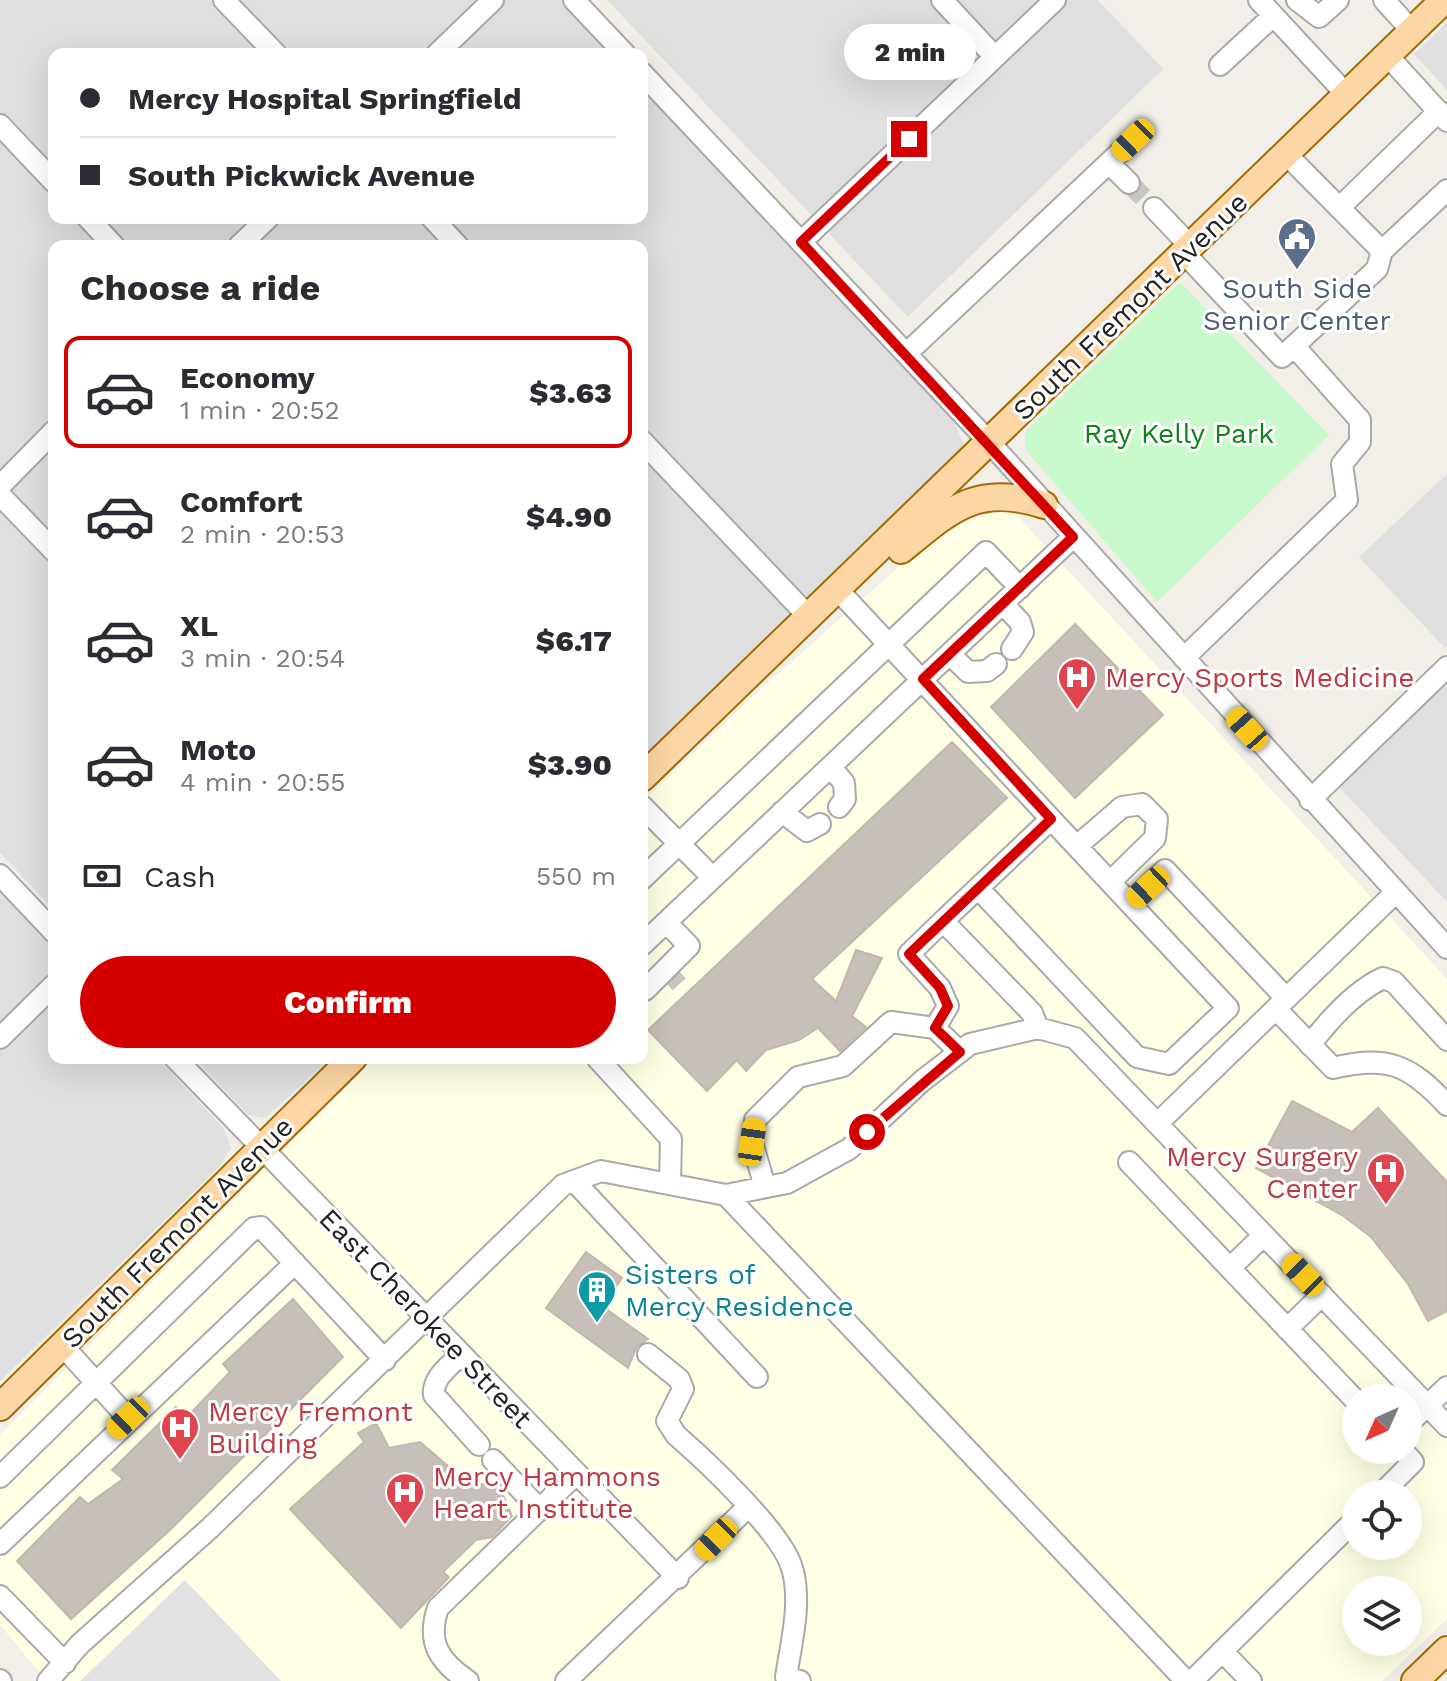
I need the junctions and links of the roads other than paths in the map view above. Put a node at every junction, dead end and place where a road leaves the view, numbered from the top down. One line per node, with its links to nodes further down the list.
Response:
1 (224, 0): 12 (street)
2 (493, 0): 13 (street)
3 (574, 0): 14 (street)
4 (942, 0): 16 (street)
5 (1055, 0): 16 (street)
6 (1297, 0): 7 (street)
7 (1338, 0)
8 (1384, 0): 11 (street)
9 (1444, 0): 11 (main road, South Fremont Avenue)
10 (1268, 6): 17 (street); 19 (street)
11 (1412, 31): 15 (main road, South Fremont Avenue)
12 (270, 48)
13 (443, 48)
14 (619, 48)
15 (1387, 55): 19 (main road, South Fremont Avenue); 20 (street)
16 (995, 57): 36 (street)
17 (1220, 65)
18 (648, 79): 36 (street)
19 (1347, 95): 23 (main road, South Fremont Avenue)
20 (1443, 116): 29 (street)
21 (0, 125): 25 (street)
22 (1133, 140): 24 (street)
23 (1286, 154): 29 (street); 37 (main road, South Fremont Avenue)
24 (1109, 163): 26 (street); 40 (street)
25 (48, 176)
26 (1129, 183)
27 (1447, 190): 38 (street)
28 (1154, 208): 37 (street)
29 (1339, 208): 38 (street)
30 (94, 224): 33 (street)
31 (262, 224): 34 (street)
32 (438, 224): 35 (street)
33 (108, 240)
34 (245, 240)
35 (452, 240)
36 (801, 242): 40 (street)
37 (1188, 250): 39 (street); 42 (main road, South Fremont Avenue)
38 (1382, 251): 39 (street)
39 (1294, 346): 56 (street)
40 (907, 353): 42 (street)
41 (48, 437): 44 (street)
42 (990, 443): 46 (street); 50 (main road, South Fremont Avenue)
43 (648, 447): 52 (street)
44 (0, 486)
45 (0, 495): 48 (street)
46 (1044, 505): 47 (street); 50 (main road)
47 (1073, 537): 49 (street); 56 (street)
48 (48, 545)
49 (1020, 588): 51 (street); 53 (street)
50 (838, 590): 52 (main road, South Fremont Avenue); 53 (street)
51 (1003, 604): 54 (street); 55 (street)
52 (809, 617): 61 (main road, South Fremont Avenue)
53 (889, 644): 59 (street); 68 (street)
54 (1012, 649)
55 (950, 654): 57 (street); 59 (street)
56 (1184, 658): 62 (street)
57 (996, 664)
58 (1447, 667): 62 (street)
59 (923, 679): 60 (street); 66 (street)
60 (831, 767): 63 (street); 65 (street)
61 (648, 772)
62 (1310, 800): 75 (street)
63 (839, 807)
64 (648, 812): 68 (street)
65 (782, 812): 67 (street); 72 (street)
66 (1051, 819): 69 (street); 74 (street)
67 (820, 824)
68 (680, 843): 70 (street); 72 (street)
69 (1077, 846): 73 (street); 73 (street)
70 (648, 873)
71 (0, 875): 79 (street)
72 (713, 878): 78 (street)
73 (1110, 882): 76 (street)
74 (978, 888): 77 (street); 88 (street)
75 (1396, 892): 82 (street); 86 (street)
76 (1130, 903): 86 (street); 87 (street)
77 (943, 921): 89 (street); 90 (street)
78 (666, 922): 80 (street); 81 (street)
79 (48, 926)
80 (648, 939)
81 (689, 946): 83 (street); 84 (street)
82 (1447, 948)
83 (648, 983)
84 (648, 990)
85 (48, 991): 92 (street)
86 (1281, 1004): 91 (street); 95 (street)
87 (1228, 1008): 88 (street); 91 (street)
88 (1099, 1016): 93 (street)
89 (935, 1028): 96 (street); 106 (street)
90 (1038, 1028): 93 (street); 96 (street)
91 (1251, 1032): 101 (street)
92 (0, 1038)
93 (1075, 1038): 101 (street)
94 (1447, 1040): 95 (street)
95 (1310, 1045): 100 (street)
96 (960, 1052): 106 (street)
97 (181, 1064): 102 (street, East Cherokee Street)
98 (347, 1064): 102 (main road, South Fremont Avenue)
99 (602, 1064): 105 (street)
100 (1447, 1105)
101 (1158, 1123): 108 (street)
102 (262, 1148): 112 (street, East Cherokee Street); 114 (main road, South Fremont Avenue)
103 (1129, 1162): 110 (street)
104 (574, 1181): 105 (street); 112 (street); 118 (street)
105 (670, 1182): 107 (street)
106 (765, 1187): 107 (street)
107 (726, 1195): 144 (street)
108 (1264, 1235): 110 (street); 111 (street)
109 (295, 1263): 117 (street); 119 (street); 125 (street)
110 (1230, 1268): 113 (street)
111 (1322, 1295): 113 (street); 122 (street)
112 (426, 1320): 116 (street, East Cherokee Street); 117 (street)
113 (1287, 1329): 120 (street)
114 (62, 1345): 119 (street); 123 (main road, South Fremont Avenue)
115 (648, 1354): 131 (street)
116 (460, 1355): 128 (street, East Cherokee Street); 132 (street)
117 (385, 1360): 139 (street)
118 (757, 1377)
119 (95, 1382): 125 (street); 129 (street)
120 (1342, 1386)
121 (1447, 1387): 122 (street)
122 (1428, 1406): 124 (street); 126 (street)
123 (0, 1407)
124 (1422, 1411)
125 (128, 1418): 134 (street)
126 (1447, 1426)
127 (1411, 1464): 130 (street)
128 (576, 1474): 132 (street); 135 (street, East Cherokee Street)
129 (0, 1477)
130 (1395, 1480)
131 (747, 1508): 135 (street); 140 (street)
132 (540, 1510): 142 (street)
133 (1342, 1533): 138 (street)
134 (0, 1544)
135 (678, 1578): 143 (street)
136 (0, 1596): 139 (street)
137 (1447, 1650): 146 (main road)
138 (1222, 1651): 144 (street); 145 (street)
139 (65, 1663): 141 (street)
140 (790, 1680)
141 (48, 1681)
142 (468, 1681)
143 (567, 1681)
144 (1189, 1681)
145 (1251, 1681)
146 (1415, 1681)

